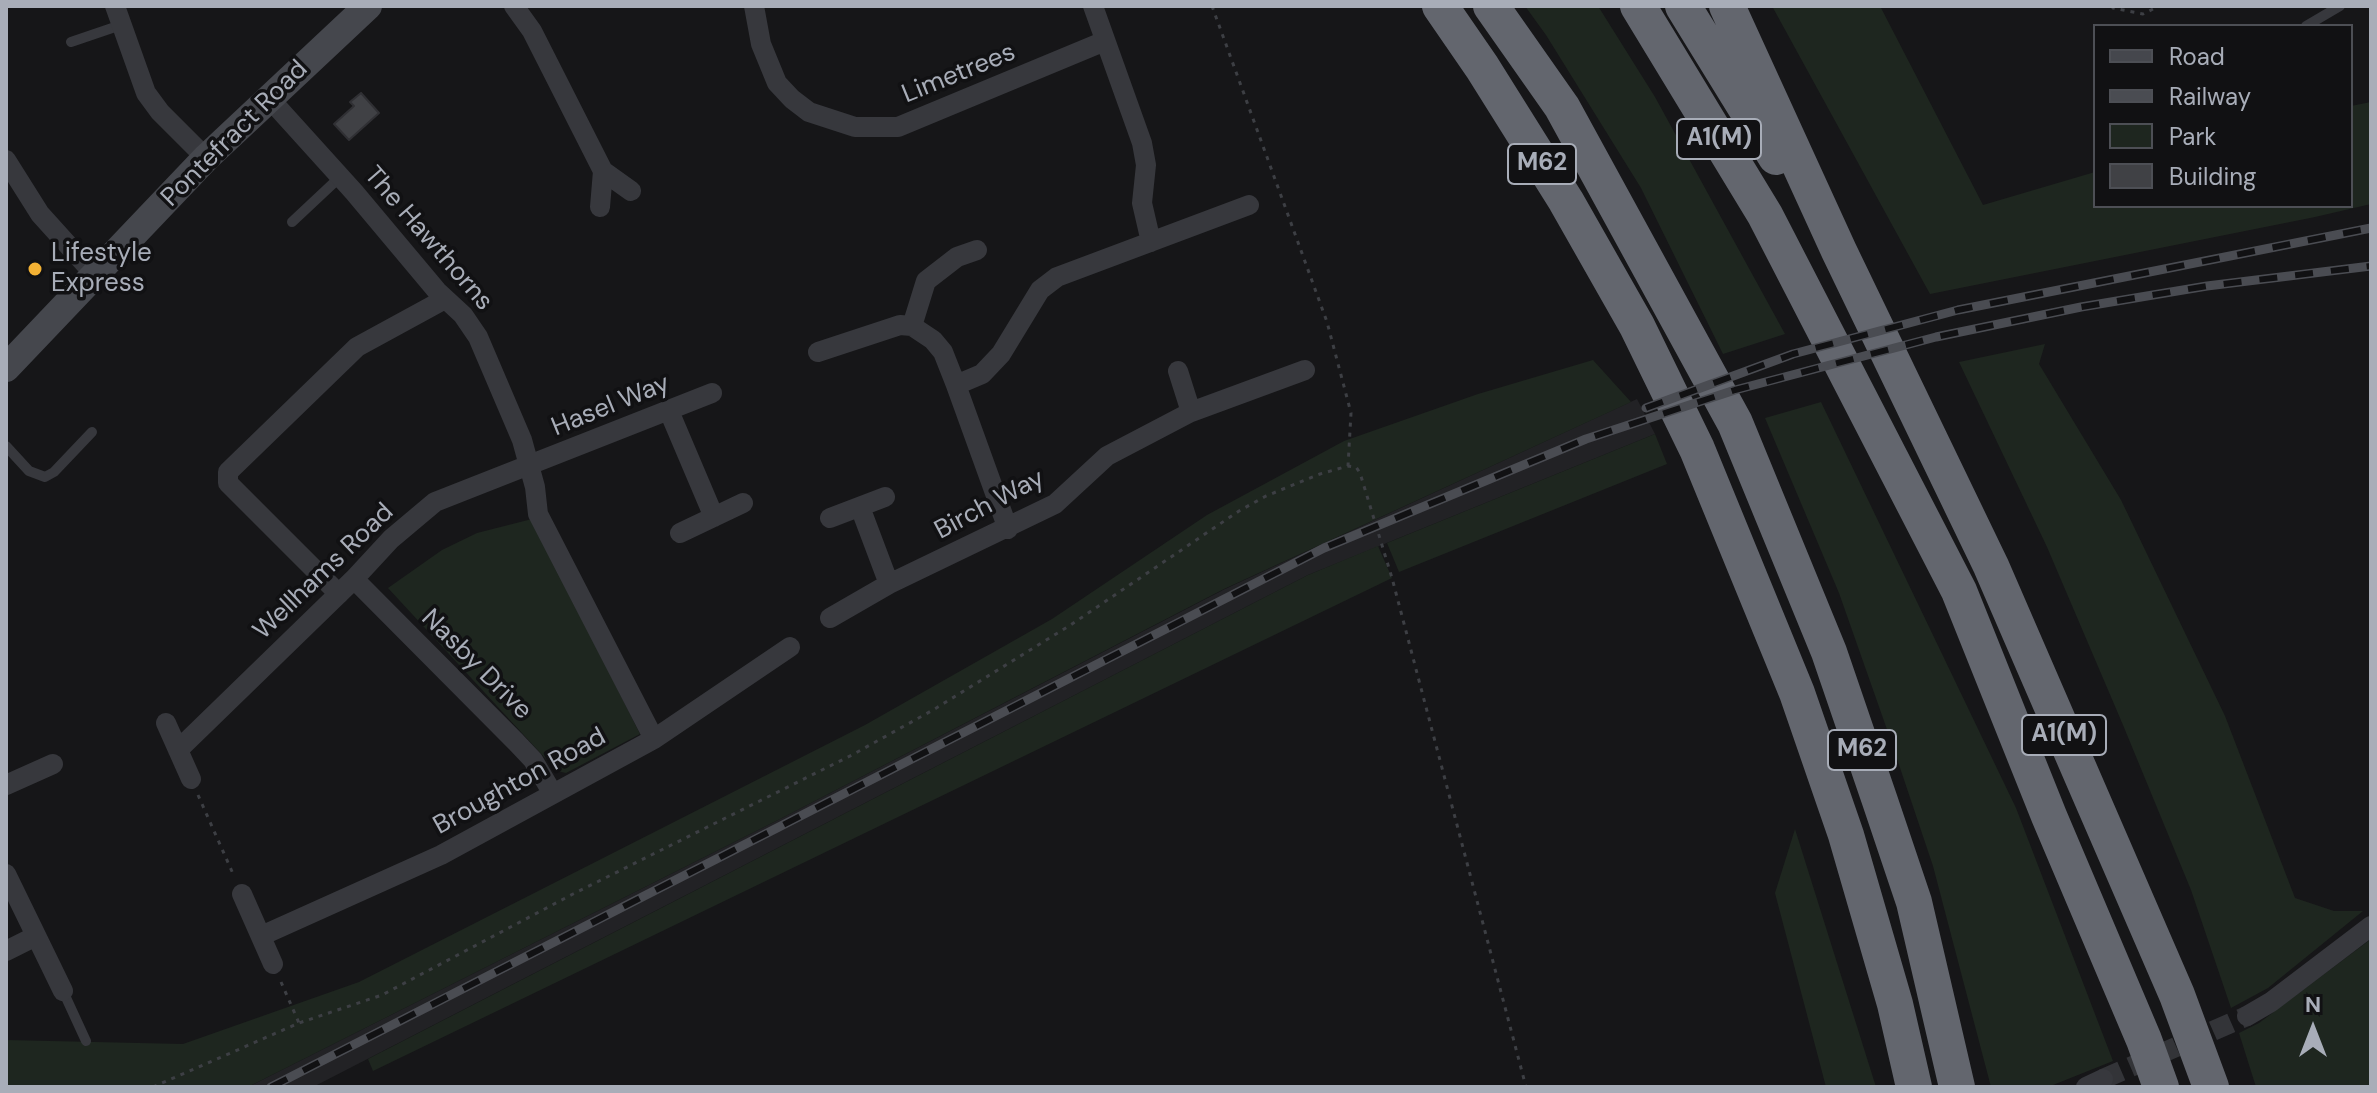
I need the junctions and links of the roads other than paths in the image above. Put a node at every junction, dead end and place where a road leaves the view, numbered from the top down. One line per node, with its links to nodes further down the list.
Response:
1 (368, 6): 15 (street, Pontefract Road)
2 (514, 6): 18 (street)
3 (754, 6): 13 (street, Limetrees)
4 (1093, 6): 13 (street)
5 (1440, 6): 70 (highway, M62)
6 (1491, 6): 71 (highway, M62)
7 (1638, 6): 72 (highway, A1(M))
8 (1683, 6): 26 (highway, A1(M))
9 (1727, 6): 26 (highway)
10 (2340, 6): 12 (lane)
11 (118, 16): 14 (lane); 16 (street)
12 (2309, 24)
13 (1105, 41): 24 (street)
14 (71, 42)
15 (269, 98): 16 (street, Pontefract Road); 19 (street, The Hawthorns)
16 (206, 158): 27 (street, Pontefract Road)
17 (6, 160): 27 (street)
18 (603, 171): 20 (street); 22 (street)
19 (340, 177): 23 (lane); 28 (street, The Hawthorns)
20 (631, 191)
21 (1249, 205): 24 (street)
22 (600, 207)
23 (292, 222)
24 (1151, 242): 34 (street)
25 (977, 250): 29 (street)
26 (1839, 251): 73 (highway, A1(M))
27 (96, 276): 31 (street, Pontefract Road)
28 (445, 299): 40 (street, The Hawthorns); 50 (street)
29 (912, 326): 30 (street); 34 (street)
30 (818, 352)
31 (6, 368)
32 (1305, 370): 37 (street, Birch Way)
33 (1178, 371): 37 (street)
34 (956, 385): 46 (street)
35 (712, 393): 36 (street, Hasel Way)
36 (669, 411): 40 (street, Hasel Way); 44 (street)
37 (1191, 412): 46 (street, Birch Way)
38 (92, 432): 39 (lane)
39 (6, 446)
40 (530, 466): 48 (street, Wellhams Road); 54 (street, The Hawthorns)
41 (885, 497): 43 (street)
42 (743, 503): 44 (street)
43 (860, 507): 45 (street); 49 (street)
44 (714, 517): 47 (street)
45 (830, 518)
46 (1008, 529): 49 (street, Birch Way)
47 (680, 533)
48 (354, 579): 50 (street, Wellhams Road); 59 (street, Nasby Drive)
49 (889, 584): 51 (street, Birch Way)
50 (339, 594): 55 (street, Wellhams Road)
51 (830, 618)
52 (790, 647): 54 (street, Broughton Road)
53 (166, 723): 55 (street)
54 (654, 739): 59 (street, Broughton Road)
55 (178, 750): 57 (street)
56 (53, 764): 58 (street)
57 (191, 779)
58 (6, 785)
59 (553, 794): 64 (street, Broughton Road)
60 (6, 874): 63 (street)
61 (242, 894): 64 (street)
62 (2371, 926): 68 (street)
63 (36, 936): 65 (street); 67 (street)
64 (261, 936): 66 (street)
65 (6, 951)
66 (273, 964)
67 (63, 991): 69 (lane)
68 (2247, 1016)
69 (86, 1041)
70 (1914, 1087)
71 (1957, 1087)
72 (2161, 1087)
73 (2211, 1087)

